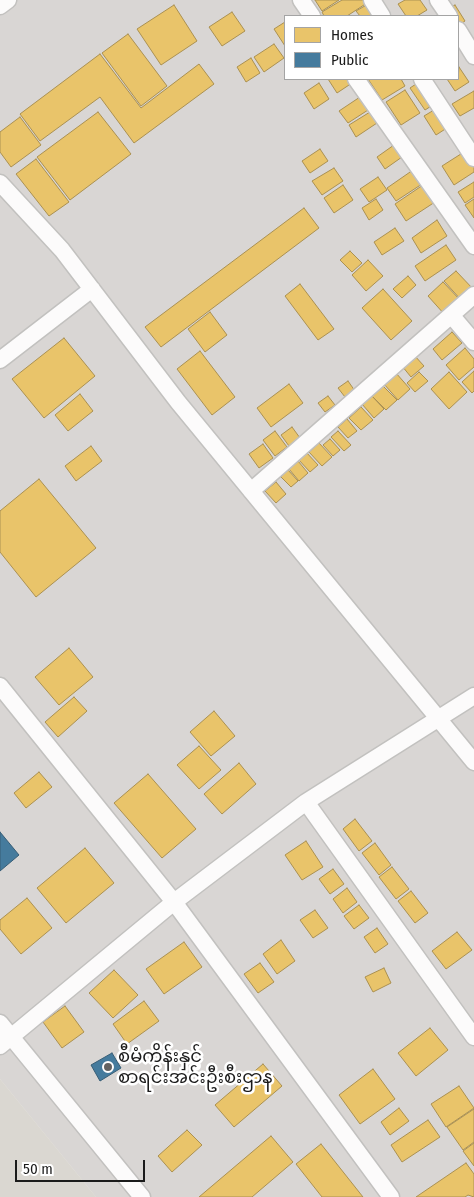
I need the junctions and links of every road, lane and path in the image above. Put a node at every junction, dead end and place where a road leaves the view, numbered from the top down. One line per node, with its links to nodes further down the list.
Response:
1 (8, 0): 5 (street)
2 (301, 0): 6 (street)
3 (372, 0): 7 (street)
4 (438, 0): 8 (street)
5 (0, 6)
6 (311, 15)
7 (381, 15)
8 (448, 15)
9 (459, 32): 10 (street)
10 (474, 56)
11 (357, 80): 15 (street)
12 (423, 80): 13 (street)
13 (474, 158)
14 (0, 183): 16 (street)
15 (474, 246)
16 (92, 289): 20 (street); 21 (street)
17 (474, 295): 18 (street)
18 (452, 316): 19 (street); 21 (street)
19 (474, 342)
20 (0, 360)
21 (251, 491): 24 (street)
22 (0, 686): 27 (street)
23 (474, 696): 24 (street)
24 (440, 720): 25 (street); 26 (street)
25 (474, 762)
26 (306, 802): 27 (street); 29 (street)
27 (174, 902): 30 (street); 32 (street)
28 (0, 1023): 30 (street)
29 (474, 1037)
30 (5, 1041): 31 (street)
31 (142, 1197)
32 (391, 1197)

